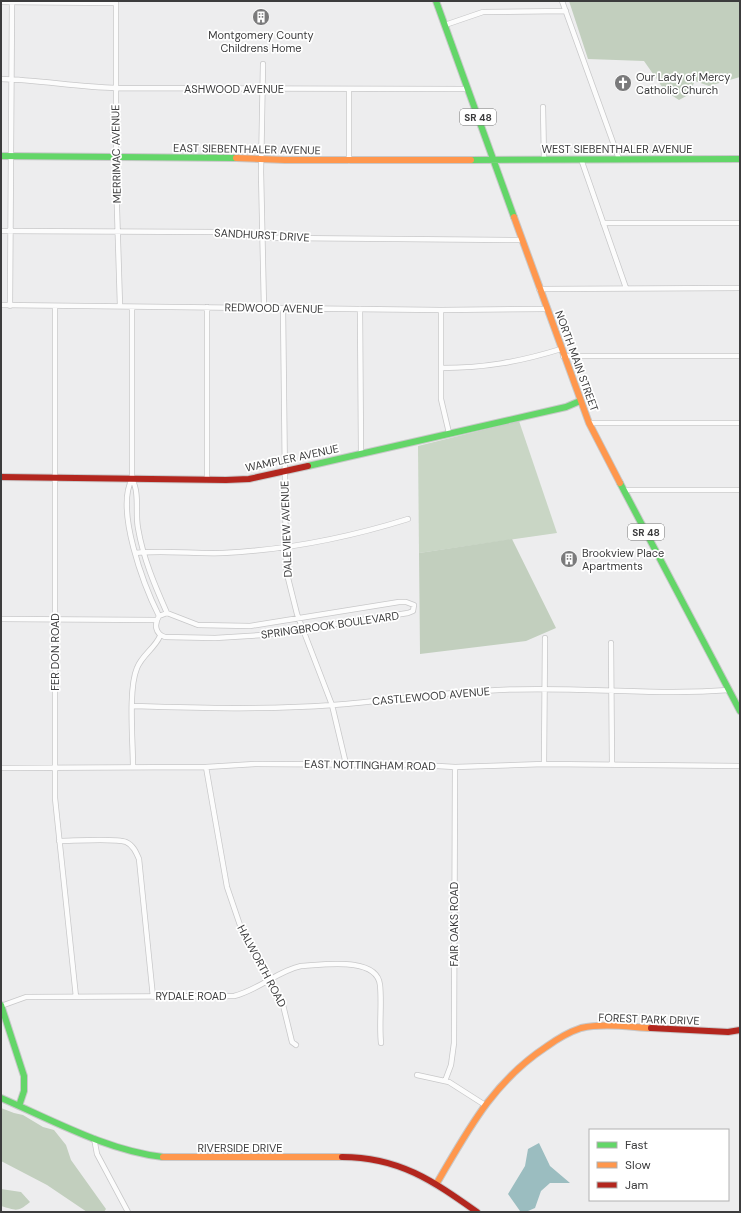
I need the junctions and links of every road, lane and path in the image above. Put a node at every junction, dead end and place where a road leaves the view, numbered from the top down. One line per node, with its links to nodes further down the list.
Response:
1 (436, 1): 7 (main road, NORTH MAIN STREET / SR 48)
2 (562, 1): 6 (street)
3 (1, 2): 4 (street)
4 (12, 2): 5 (street); 10 (street)
5 (116, 2): 11 (street, MERRIMAC AVENUE)
6 (566, 11): 7 (street); 22 (street)
7 (445, 24): 14 (main road, NORTH MAIN STREET / SR 48)
8 (262, 64): 12 (street)
9 (1, 79): 10 (street, ASHWOOD AVENUE)
10 (11, 79): 11 (street, ASHWOOD AVENUE); 17 (street)
11 (116, 88): 12 (street, ASHWOOD AVENUE); 18 (street, MERRIMAC AVENUE)
12 (262, 89): 13 (street, ASHWOOD AVENUE); 19 (street)
13 (349, 90): 14 (street, ASHWOOD AVENUE); 25 (street)
14 (468, 90): 24 (main road, NORTH MAIN STREET / SR 48)
15 (543, 107): 20 (street)
16 (1, 156): 17 (main road, EAST SIEBENTHALER AVENUE)
17 (10, 156): 18 (main road, EAST SIEBENTHALER AVENUE); 29 (street)
18 (116, 157): 19 (main road, EAST SIEBENTHALER AVENUE); 30 (street, MERRIMAC AVENUE)
19 (261, 158): 25 (main road, EAST SIEBENTHALER AVENUE); 31 (street)
20 (544, 159): 21 (main road, WEST SIEBENTHALER AVENUE); 24 (main road, WEST SIEBENTHALER AVENUE)
21 (581, 159): 22 (main road, WEST SIEBENTHALER AVENUE); 26 (street)
22 (619, 159): 23 (main road, WEST SIEBENTHALER AVENUE)
23 (740, 159)
24 (493, 160): 25 (main road, EAST SIEBENTHALER AVENUE); 32 (main road, NORTH MAIN STREET / SR 48)
25 (348, 161)
26 (603, 223): 27 (street); 33 (street)
27 (739, 223)
28 (1, 231): 29 (street, SANDHURST DRIVE)
29 (10, 231): 30 (street, SANDHURST DRIVE); 37 (street)
30 (118, 232): 31 (street, SANDHURST DRIVE); 39 (street, MERRIMAC AVENUE)
31 (263, 237): 32 (street, SANDHURST DRIVE); 42 (street)
32 (522, 240): 35 (main road, NORTH MAIN STREET / SR 48)
33 (626, 288): 34 (street); 35 (street)
34 (740, 288)
35 (539, 289): 44 (main road, NORTH MAIN STREET / SR 48)
36 (1, 306): 37 (street, REDWOOD AVENUE)
37 (10, 306): 38 (street, REDWOOD AVENUE)
38 (55, 306): 39 (street, REDWOOD AVENUE); 58 (street, FER DON ROAD)
39 (120, 306): 40 (street, REDWOOD AVENUE)
40 (132, 307): 41 (street, REDWOOD AVENUE); 59 (street)
41 (208, 307): 42 (street, REDWOOD AVENUE); 60 (street)
42 (264, 308): 43 (street, REDWOOD AVENUE)
43 (283, 308): 45 (street, REDWOOD AVENUE); 56 (street, DALEVIEW AVENUE)
44 (546, 308): 46 (street, REDWOOD AVENUE); 47 (main road, NORTH MAIN STREET / SR 48)
45 (360, 309): 46 (street, REDWOOD AVENUE); 55 (street)
46 (441, 310): 50 (street)
47 (561, 349): 48 (main road, NORTH MAIN STREET / SR 48); 50 (street)
48 (563, 356): 49 (street); 51 (main road, NORTH MAIN STREET / SR 48)
49 (740, 356)
50 (441, 368): 54 (street)
51 (580, 401): 52 (main road, NORTH MAIN STREET / SR 48); 54 (main road, WAMPLER AVENUE)
52 (589, 423): 53 (street); 61 (main road, NORTH MAIN STREET / SR 48)
53 (740, 423)
54 (449, 433): 55 (main road, WAMPLER AVENUE)
55 (361, 454): 56 (main road, WAMPLER AVENUE)
56 (284, 471): 60 (main road, WAMPLER AVENUE); 64 (street, DALEVIEW AVENUE)
57 (1, 477): 58 (main road, WAMPLER AVENUE)
58 (55, 478): 59 (main road, WAMPLER AVENUE); 70 (street, FER DON ROAD)
59 (132, 479): 60 (main road, WAMPLER AVENUE); 65 (street); 66 (street)
60 (207, 480)
61 (623, 490): 62 (street); 77 (main road, NORTH MAIN STREET / SR 48)
62 (740, 490)
63 (408, 519): 64 (street)
64 (285, 548): 65 (street); 71 (street, DALEVIEW AVENUE)
65 (143, 552): 66 (street); 67 (street)
66 (135, 553): 68 (street)
67 (167, 614): 68 (street); 71 (street, SPRINGBROOK BOULEVARD)
68 (158, 618): 70 (street); 73 (street)
69 (1, 619): 70 (street)
70 (55, 619): 90 (street, FER DON ROAD)
71 (299, 619): 72 (street, DALEVIEW AVENUE); 72 (street, SPRINGBROOK BOULEVARD)
72 (303, 629): 73 (street, SPRINGBROOK BOULEVARD); 79 (street, DALEVIEW AVENUE)
73 (160, 636): 80 (street)
74 (544, 638): 76 (street)
75 (611, 643): 78 (street)
76 (544, 689): 78 (street, CASTLEWOOD AVENUE); 79 (street, CASTLEWOOD AVENUE); 83 (street)
77 (729, 690): 78 (street, CASTLEWOOD AVENUE); 81 (main road, NORTH MAIN STREET / SR 48)
78 (612, 691): 84 (street)
79 (332, 705): 80 (street, CASTLEWOOD AVENUE); 82 (street, DALEVIEW AVENUE)
80 (133, 706): 86 (street)
81 (740, 711)
82 (346, 764): 87 (street, EAST NOTTINGHAM ROAD); 88 (street, EAST NOTTINGHAM ROAD)
83 (544, 764): 84 (street, EAST NOTTINGHAM ROAD); 88 (street, EAST NOTTINGHAM ROAD)
84 (612, 765): 85 (street, EAST NOTTINGHAM ROAD)
85 (740, 766)
86 (132, 767): 87 (street, EAST NOTTINGHAM ROAD); 90 (street, EAST NOTTINGHAM ROAD)
87 (206, 767): 92 (street, HALWORTH ROAD)
88 (455, 767): 100 (street, FAIR OAKS ROAD)
89 (1, 768): 90 (street, EAST NOTTINGHAM ROAD)
90 (55, 768): 91 (street, FER DON ROAD)
91 (59, 841): 93 (street, FER DON ROAD); 94 (street)
92 (269, 980): 94 (street, RYDALE ROAD); 97 (street, RYDALE ROAD); 98 (street, HALWORTH ROAD)
93 (76, 997): 94 (street, RYDALE ROAD); 95 (street, RYDALE ROAD)
94 (153, 997)
95 (1, 1006): 103 (main road)
96 (740, 1030): 102 (main road, FOREST PARK DRIVE)
97 (381, 1043)
98 (296, 1045)
99 (417, 1075): 100 (street)
100 (445, 1081): 102 (street)
101 (1, 1098): 103 (main road, RIVERSIDE DRIVE)
102 (485, 1104): 105 (main road, FOREST PARK DRIVE)
103 (19, 1106): 104 (main road, RIVERSIDE DRIVE)
104 (94, 1138): 105 (main road, RIVERSIDE DRIVE); 106 (street)
105 (437, 1183): 107 (main road, RIVERSIDE DRIVE)
106 (128, 1212)
107 (477, 1212)

